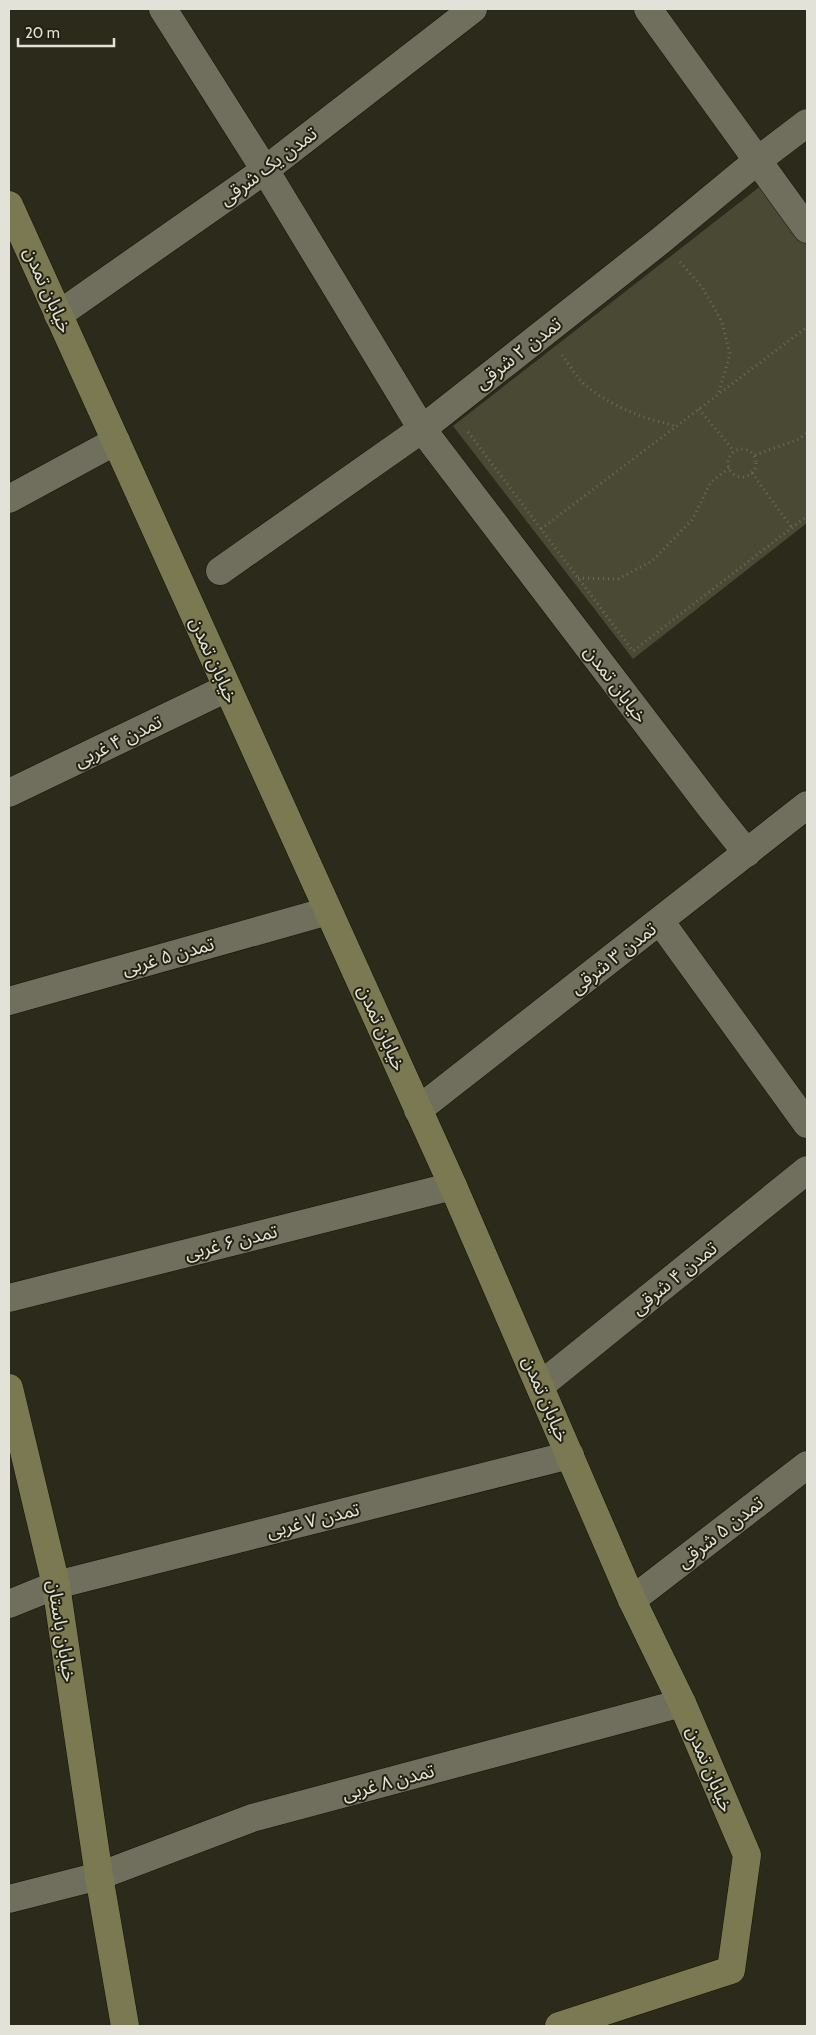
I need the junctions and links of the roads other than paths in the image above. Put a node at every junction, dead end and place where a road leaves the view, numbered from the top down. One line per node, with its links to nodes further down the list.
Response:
1 (163, 9): 6 (street, خیابان تمدن)
2 (473, 9): 6 (street, تمدن یک شرقی)
3 (648, 9): 5 (street)
4 (807, 123): 5 (street, تمدن ۲ شرقی)
5 (758, 160): 8 (street); 11 (street, تمدن ۲ شرقی)
6 (265, 170): 10 (street, تمدن یک شرقی); 11 (street, خیابان تمدن)
7 (9, 205): 9 (street, خیابان تمدن)
8 (807, 229)
9 (15, 235): 10 (street, خیابان تمدن)
10 (58, 315): 12 (street, خیابان تمدن)
11 (422, 429): 14 (street, تمدن ۲ شرقی); 18 (street, خیابان تمدن)
12 (116, 441): 13 (street); 15 (street, خیابان تمدن)
13 (9, 499)
14 (220, 571)
15 (227, 688): 16 (street, تمدن ۴ غربی); 19 (street, خیابان تمدن)
16 (9, 793)
17 (807, 805): 18 (street, تمدن ۳ شرقی)
18 (747, 853): 20 (street, تمدن ۳ شرقی)
19 (328, 911): 21 (street, تمدن ۵ غربی); 22 (street, خیابان تمدن)
20 (660, 921): 22 (street, تمدن ۳ شرقی); 23 (street)
21 (9, 1001)
22 (418, 1110): 25 (street, خیابان تمدن)
23 (807, 1124)
24 (807, 1170): 27 (street, تمدن ۴ شرقی)
25 (453, 1186): 26 (street, تمدن ۶ غربی); 27 (street, خیابان تمدن)
26 (9, 1298)
27 (541, 1386): 29 (street, خیابان تمدن)
28 (10, 1406): 31 (street, خیابان باستان)
29 (570, 1455): 31 (street, تمدن ۷ غربی); 32 (street, خیابان تمدن)
30 (807, 1465): 32 (street, تمدن ۵ شرقی)
31 (56, 1585): 33 (street, تمدن ۷ غربی); 35 (street, خیابان باستان)
32 (632, 1600): 34 (street, خیابان تمدن)
33 (9, 1604)
34 (682, 1704): 35 (street, تمدن ۸ غربی); 38 (street, خیابان تمدن)
35 (99, 1876): 36 (street, تمدن ۸ غربی); 37 (street, خیابان باستان)
36 (9, 1899)
37 (125, 2026)
38 (559, 2026)

